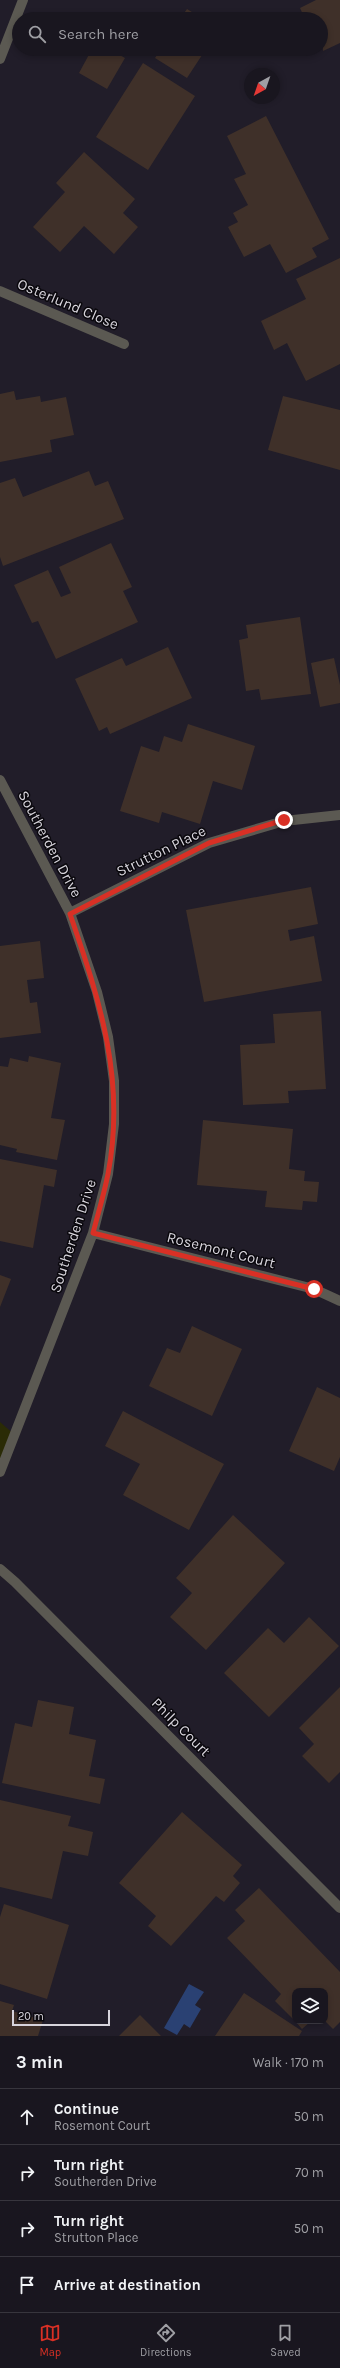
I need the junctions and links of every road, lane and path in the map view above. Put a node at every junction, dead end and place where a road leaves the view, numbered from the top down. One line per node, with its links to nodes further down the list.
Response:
1 (23, 0): 2 (street)
2 (18, 12)
3 (12, 28): 4 (street)
4 (0, 59)
5 (0, 291): 6 (street, Osterlund Close)
6 (124, 344)
7 (0, 780): 9 (street, Southerden Drive)
8 (340, 815): 9 (street, Strutton Place)
9 (70, 914): 10 (street, Southerden Drive)
10 (93, 1233): 11 (street, Rosemont Court); 12 (street, Southerden Drive)
11 (340, 1301)
12 (0, 1472)
13 (0, 1569): 14 (street, Philp Court)
14 (340, 1908)

